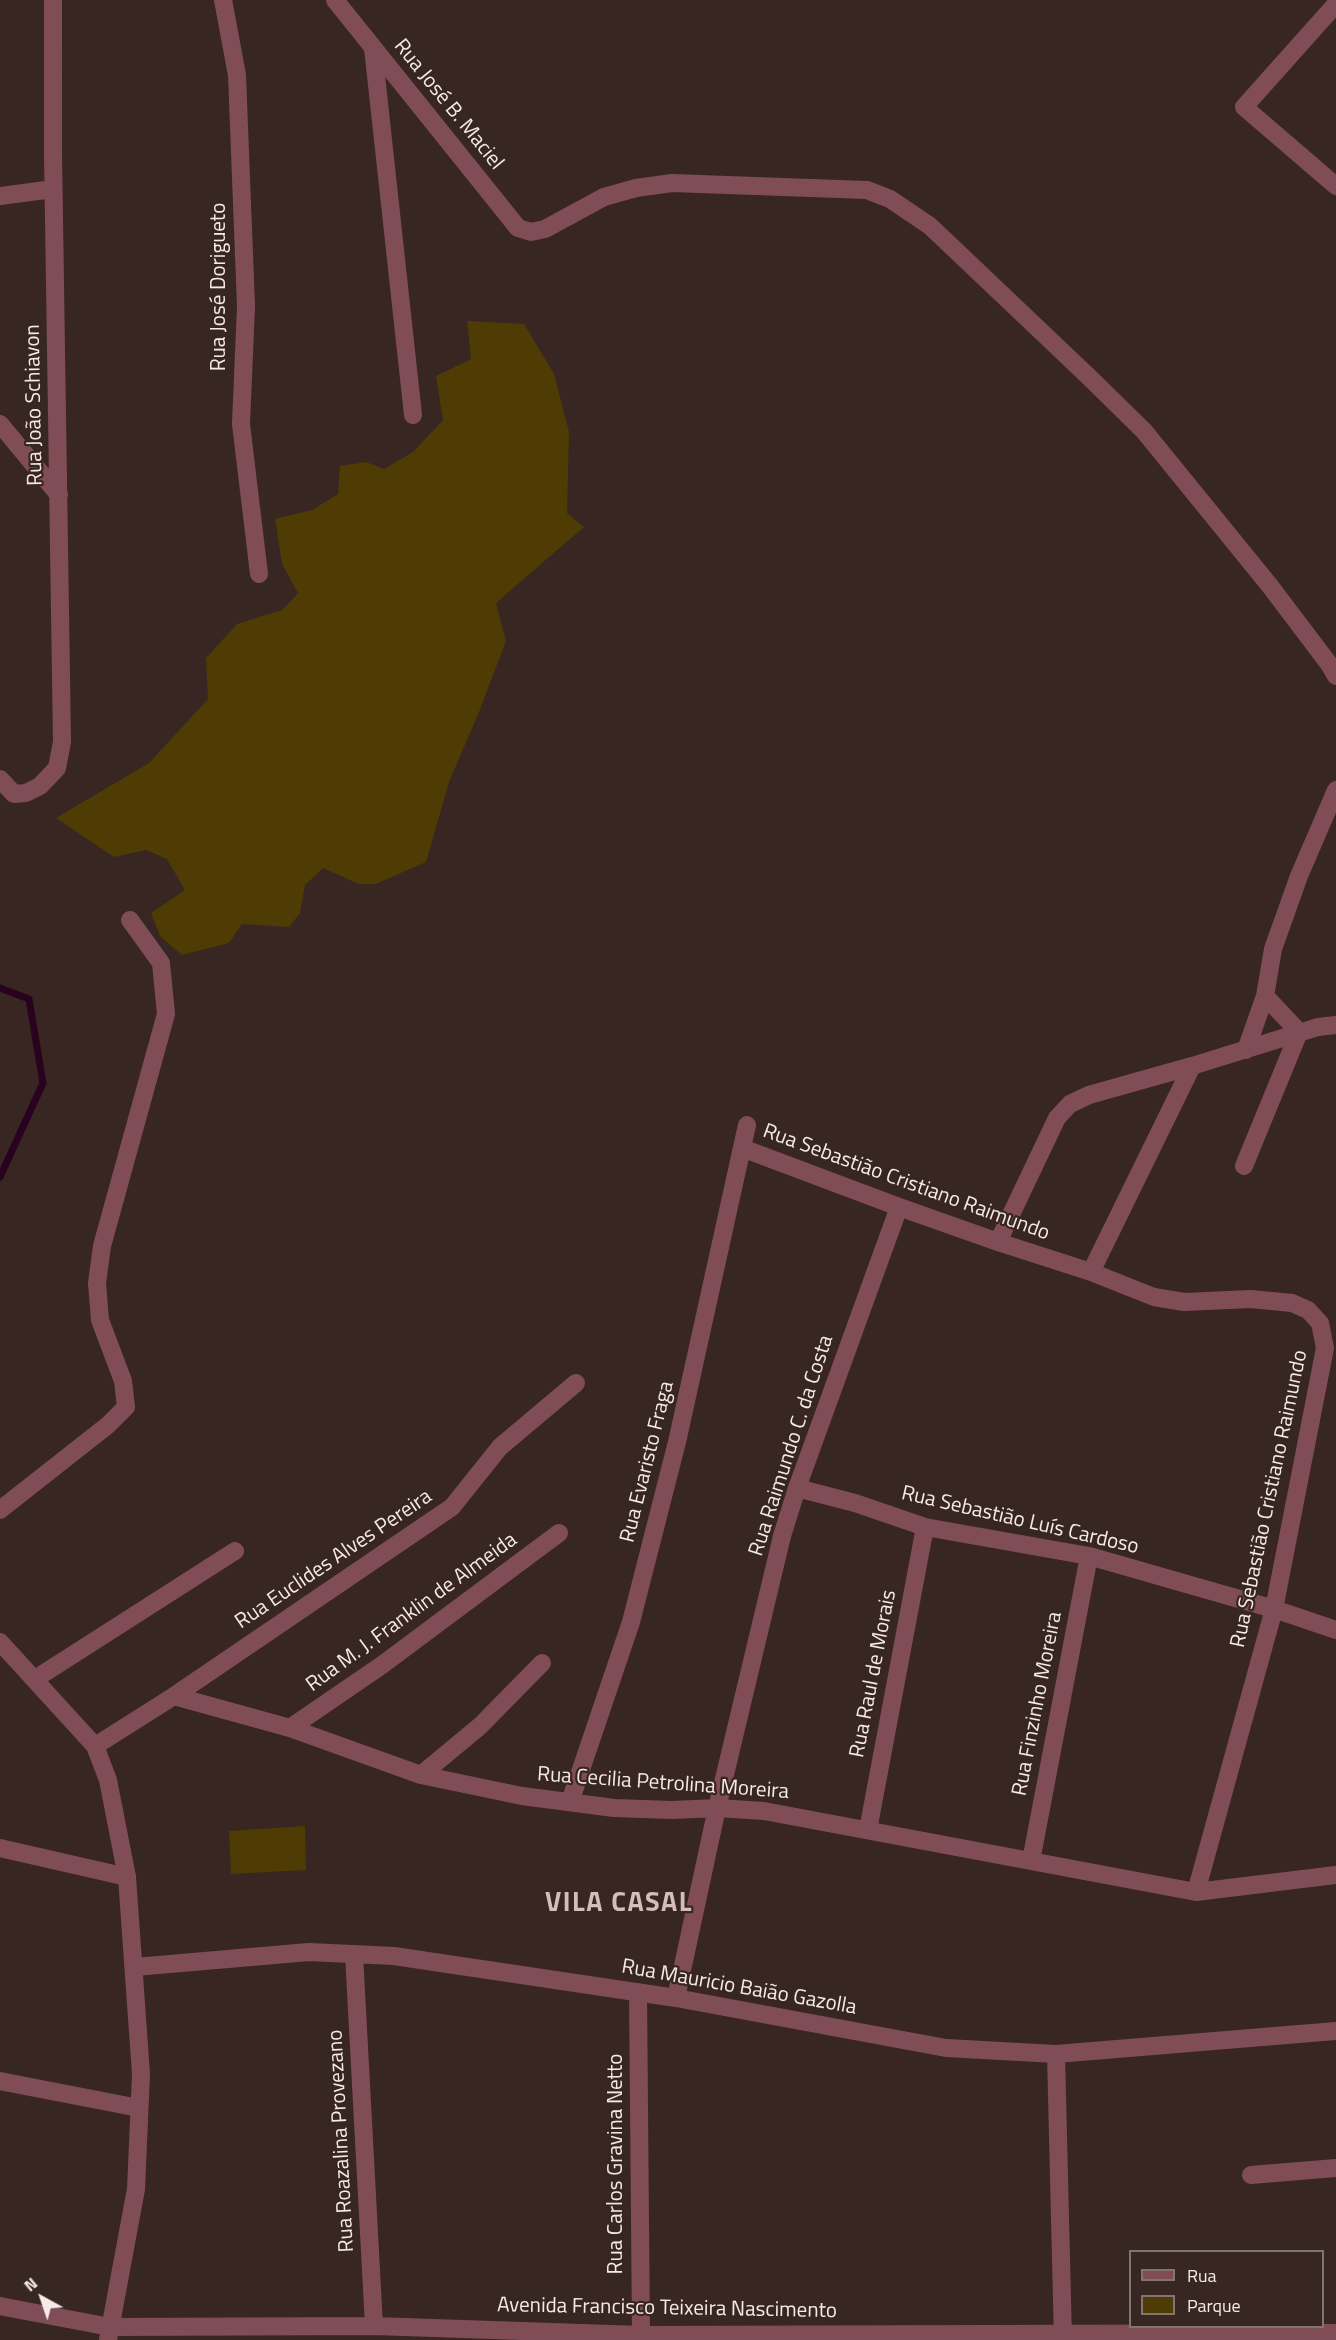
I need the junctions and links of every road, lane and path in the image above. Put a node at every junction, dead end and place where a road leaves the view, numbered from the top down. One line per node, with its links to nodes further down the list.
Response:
1 (53, 0): 7 (street, Rua João Schiavon)
2 (224, 0): 12 (street, Rua José Dorigueto)
3 (335, 0): 5 (street, Rua José B. Maciel)
4 (1336, 4): 6 (street)
5 (373, 48): 9 (street); 13 (street, Rua José B. Maciel)
6 (1336, 186)
7 (53, 189): 8 (street); 11 (street, Rua João Schiavon)
8 (0, 196)
9 (413, 415)
10 (0, 424): 11 (street)
11 (58, 495): 14 (street, Rua João Schiavon)
12 (259, 574)
13 (1336, 676)
14 (0, 779)
15 (1336, 790): 17 (street)
16 (130, 920): 30 (street)
17 (1265, 996): 19 (street); 20 (street)
18 (1336, 1025): 19 (street)
19 (1299, 1032): 20 (street); 24 (street)
20 (1246, 1050): 21 (street)
21 (1192, 1066): 26 (street); 27 (street)
22 (747, 1125): 23 (street, Rua Evaristo Fraga)
23 (742, 1148): 25 (street, Rua Sebastião Cristiano Raimundo); 44 (street, Rua Evaristo Fraga)
24 (1244, 1167)
25 (899, 1207): 26 (street, Rua Sebastião Cristiano Raimundo); 29 (street, Rua Raimundo C. da Costa)
26 (998, 1242): 27 (street, Rua Sebastião Cristiano Raimundo)
27 (1090, 1272): 35 (street, Rua Sebastião Cristiano Raimundo)
28 (576, 1383): 40 (street, Rua Euclides Alves Pereira)
29 (797, 1488): 31 (street, Rua Sebastião Luís Cardoso); 45 (street, Rua Raimundo C. da Costa)
30 (0, 1510)
31 (925, 1527): 34 (street, Rua Sebastião Luís Cardoso); 46 (street, Rua Raul de Morais)
32 (559, 1533): 41 (street, Rua M. J. Franklin de Almeida)
33 (235, 1551): 39 (street)
34 (1089, 1556): 35 (street, Rua Sebastião Luís Cardoso); 48 (street, Rua Finzinho Moreira)
35 (1274, 1609): 36 (street, Rua Sebastião Luís Cardoso); 51 (street, Rua Sebastião Cristiano Raimundo)
36 (1336, 1630)
37 (0, 1642): 39 (street)
38 (542, 1663): 43 (street)
39 (35, 1678): 42 (street)
40 (174, 1696): 41 (street, Rua Cecilia Petrolina Moreira); 42 (street, Rua Euclides Alves Pereira)
41 (290, 1728): 43 (street, Rua Cecilia Petrolina Moreira)
42 (95, 1746): 50 (street)
43 (421, 1774): 44 (street, Rua Cecilia Petrolina Moreira)
44 (570, 1803): 45 (street, Rua Cecilia Petrolina Moreira)
45 (717, 1808): 46 (street, Rua Cecilia Petrolina Moreira); 55 (street)
46 (868, 1830): 48 (street, Rua Cecilia Petrolina Moreira)
47 (0, 1848): 50 (street)
48 (1031, 1861): 51 (street, Rua Cecilia Petrolina Moreira)
49 (1336, 1875): 51 (street, Rua Cecilia Petrolina Moreira)
50 (127, 1876): 53 (street)
51 (1196, 1892)
52 (354, 1954): 53 (street, Rua Mauricio Baião Gazolla); 54 (street, Rua Mauricio Baião Gazolla); 63 (street, Rua Roazalina Provezano)
53 (135, 1967): 59 (street)
54 (638, 1992): 55 (street, Rua Mauricio Baião Gazolla); 67 (street, Rua Carlos Gravina Netto)
55 (676, 1998): 57 (street, Rua Mauricio Baião Gazolla)
56 (1336, 2031): 57 (street, Rua Mauricio Baião Gazolla)
57 (1056, 2054): 69 (street)
58 (0, 2081): 59 (street)
59 (139, 2108): 64 (street)
60 (1336, 2168): 61 (street)
61 (1251, 2175)
62 (0, 2306): 64 (street, Avenida Francisco Teixeira Nascimento)
63 (374, 2326): 64 (street, Avenida Francisco Teixeira Nascimento); 66 (street, Avenida Francisco Teixeira Nascimento)
64 (109, 2333)
65 (1336, 2333): 69 (street, Avenida Francisco Teixeira Nascimento)
66 (518, 2335): 68 (street, Avenida Francisco Teixeira Nascimento)
67 (641, 2335): 68 (street, Avenida Francisco Teixeira Nascimento); 69 (street, Avenida Francisco Teixeira Nascimento)
68 (607, 2336)
69 (1063, 2337)

